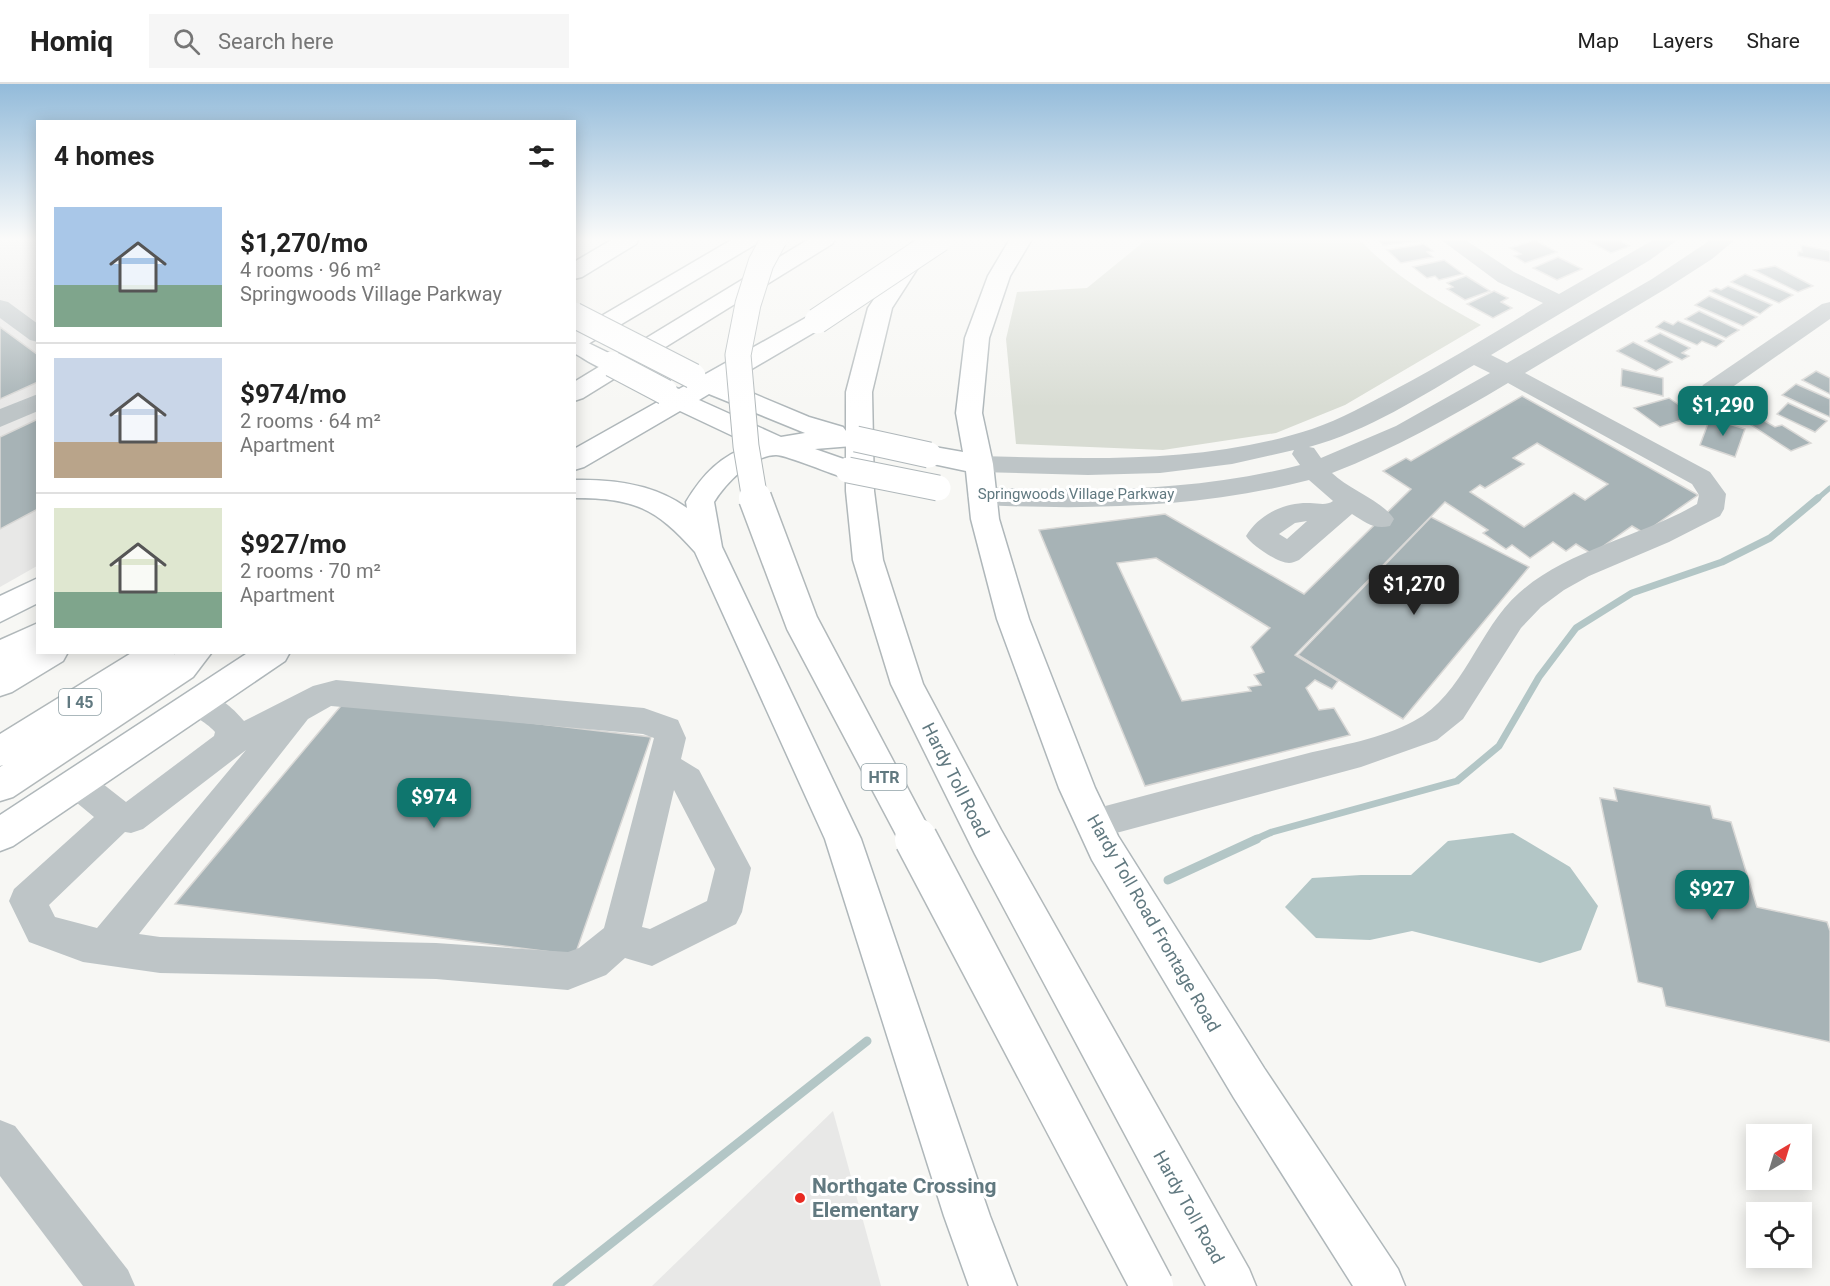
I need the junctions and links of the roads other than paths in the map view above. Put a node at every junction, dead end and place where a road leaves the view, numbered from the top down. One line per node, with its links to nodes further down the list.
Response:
1 (654, 295): 15 (main road)
2 (733, 295): 21 (main road)
3 (751, 295): 60 (main road, HTR, bridge)
4 (856, 295): 19 (main road, bridge)
5 (889, 295): 61 (main road, Hardy Toll Road)
6 (992, 295): 29 (main road, Hardy Toll Road Frontage Road)
7 (1544, 295): 10 (street)
8 (1573, 295): 10 (street, Springwoods Village Parkway)
9 (1638, 295): 18 (street, Springwoods Village Parkway)
10 (1560, 303): 17 (street, Springwoods Village Parkway)
11 (0, 307): 14 (street)
12 (1830, 309): 20 (street)
13 (576, 316): 19 (main road, Springwoods Village Parkway, bridge)
14 (36, 334)
15 (576, 342)
16 (576, 344): 22 (main road, Springwoods Village Parkway, bridge)
17 (1476, 356): 18 (street); 27 (street, Springwoods Village Parkway)
18 (1508, 372): 30 (street, Springwoods Village Parkway); 53 (street)
19 (701, 380): 22 (main road); 26 (main road, Springwoods Village Parkway)
20 (1712, 390)
21 (576, 392)
22 (673, 396): 25 (main road, Springwoods Village Parkway); 28 (main road)
23 (36, 402): 24 (street)
24 (0, 418)
25 (724, 424): 26 (main road, Springwoods Village Parkway); 31 (main road)
26 (791, 440): 29 (main road, Springwoods Village Parkway, bridge); 31 (main road); 33 (main road, Springwoods Village Parkway, bridge)
27 (1294, 442): 29 (street, Springwoods Village Parkway); 30 (street)
28 (576, 460)
29 (979, 464): 33 (main road, Hardy Toll Road Frontage Road)
30 (1318, 468): 33 (street, Springwoods Village Parkway); 34 (street)
31 (727, 469): 35 (main road)
32 (576, 489): 35 (main road)
33 (981, 496): 53 (main road, Hardy Toll Road Frontage Road)
34 (1380, 519)
35 (707, 547): 59 (main road)
36 (36, 591): 37 (main road)
37 (0, 610)
38 (36, 636): 43 (main road)
39 (49, 654): 44 (main road)
40 (156, 654): 48 (main road, I 45)
41 (194, 654): 51 (main road)
42 (271, 654): 45 (main road)
43 (0, 655)
44 (0, 683)
45 (199, 703): 47 (street); 50 (main road)
46 (301, 707): 47 (street); 49 (street); 56 (street)
47 (226, 744): 52 (street)
48 (0, 752)
49 (663, 765): 55 (street); 55 (street)
50 (77, 783): 52 (street); 54 (main road)
51 (0, 786)
52 (118, 816): 56 (street)
53 (1094, 824): 62 (main road, Hardy Toll Road Frontage Road)
54 (0, 835)
55 (620, 938): 56 (street)
56 (105, 947)
57 (0, 1141): 58 (street)
58 (112, 1286)
59 (993, 1286)
60 (1152, 1286)
61 (1232, 1286)
62 (1381, 1286)

